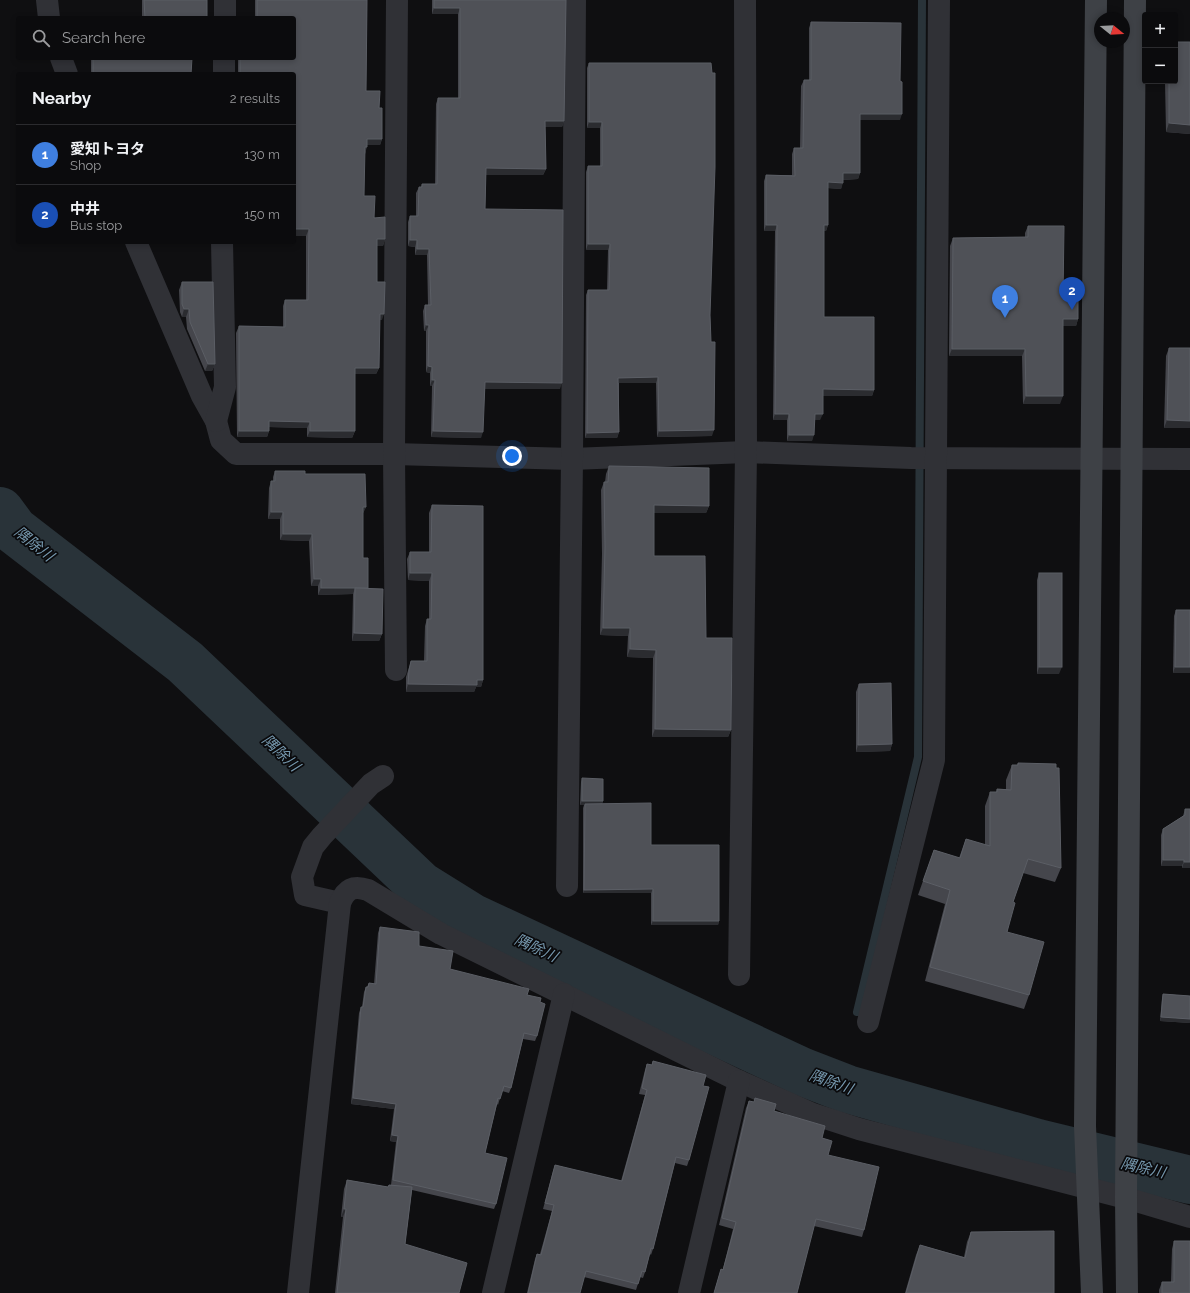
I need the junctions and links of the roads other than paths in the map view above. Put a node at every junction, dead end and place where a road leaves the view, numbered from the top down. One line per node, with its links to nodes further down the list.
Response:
1 (47, 0): 9 (street)
2 (225, 0): 10 (street)
3 (397, 0): 19 (street)
4 (574, 0): 23 (street)
5 (745, 0): 18 (street)
6 (939, 0): 20 (street)
7 (1096, 0): 21 (street)
8 (1135, 0): 22 (street)
9 (49, 16)
10 (225, 16)
11 (62, 60): 13 (street)
12 (224, 60): 14 (street)
13 (66, 72)
14 (224, 72)
15 (137, 244): 17 (street)
16 (222, 244): 17 (street)
17 (216, 421): 19 (street)
18 (746, 452): 20 (street); 23 (street); 29 (street)
19 (394, 454): 23 (street); 25 (street)
20 (927, 458): 21 (street); 31 (street)
21 (1092, 458): 22 (street); 33 (street)
22 (1131, 458): 24 (street); 34 (street)
23 (572, 459): 27 (street)
24 (1190, 459)
25 (396, 670)
26 (377, 780): 28 (street)
27 (567, 886)
28 (340, 903): 30 (street); 36 (street)
29 (739, 975)
30 (564, 994): 32 (street); 37 (street)
31 (868, 1022)
32 (739, 1081): 33 (street); 38 (street)
33 (1088, 1189): 34 (street); 39 (street)
34 (1126, 1198): 35 (street); 40 (street)
35 (1190, 1217)
36 (298, 1293)
37 (493, 1293)
38 (688, 1293)
39 (1092, 1293)
40 (1127, 1293)

